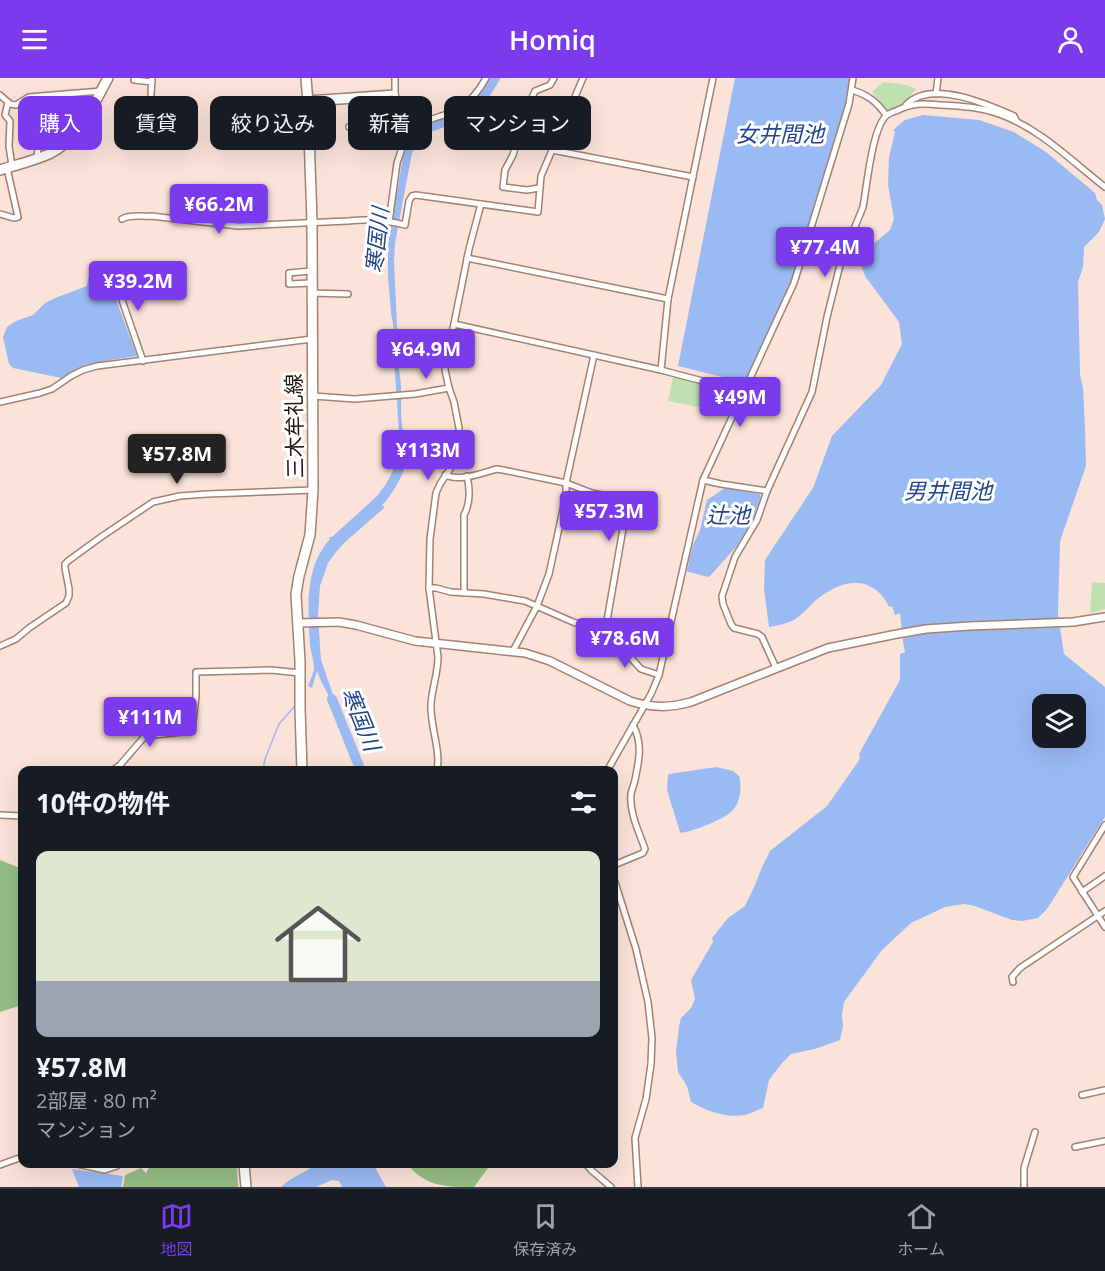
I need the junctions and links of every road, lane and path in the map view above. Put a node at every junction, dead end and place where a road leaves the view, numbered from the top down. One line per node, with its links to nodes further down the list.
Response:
1 (108, 78): 13 (main road)
2 (306, 78): 19 (main road, 三木牟礼線)
3 (395, 78): 14 (street)
4 (486, 78): 27 (street)
5 (554, 78): 37 (street)
6 (583, 78): 21 (street)
7 (713, 78): 35 (street)
8 (854, 78): 12 (street)
9 (938, 78): 16 (street)
10 (134, 80): 11 (street)
11 (152, 80): 15 (street)
12 (852, 90): 26 (street); 55 (street)
13 (101, 91): 18 (street); 33 (main road)
14 (395, 93): 20 (street); 22 (street)
15 (151, 94)
16 (936, 94): 25 (street); 28 (street)
17 (0, 95): 23 (street)
18 (43, 96)
19 (308, 96)
20 (396, 96)
21 (575, 96)
22 (336, 98)
23 (8, 102): 24 (street); 34 (street)
24 (18, 104)
25 (905, 106): 26 (street); 28 (street)
26 (886, 115): 63 (street)
27 (432, 119)
28 (1016, 121): 36 (street)
29 (39, 150): 33 (street)
30 (310, 150): 41 (main road, 三木牟礼線)
31 (402, 150): 42 (street)
32 (552, 150): 35 (street); 37 (street)
33 (38, 158): 34 (main road)
34 (6, 168): 39 (street)
35 (693, 177): 48 (street)
36 (1105, 187)
37 (539, 188): 38 (street)
38 (481, 204): 42 (street); 43 (street)
39 (0, 214)
40 (122, 219): 41 (street)
41 (312, 222): 42 (street); 44 (main road, 三木牟礼線)
42 (389, 222)
43 (467, 258): 48 (street); 49 (street)
44 (311, 271): 46 (main road, 三木牟礼線); 46 (street)
45 (112, 272): 52 (street)
46 (311, 288): 47 (street); 50 (main road, 三木牟礼線)
47 (348, 294)
48 (668, 299): 53 (street)
49 (454, 324): 51 (street); 54 (street)
50 (312, 339): 52 (street); 56 (main road, 三木牟礼線)
51 (594, 355): 53 (street); 61 (street)
52 (143, 361): 57 (street)
53 (661, 370): 55 (street)
54 (448, 388): 56 (street); 58 (street)
55 (744, 392): 60 (street)
56 (313, 396): 62 (main road, 三木牟礼線)
57 (0, 402)
58 (445, 475): 59 (street); 64 (street)
59 (467, 476): 61 (street); 65 (street)
60 (703, 480): 63 (street); 75 (street)
61 (566, 483): 66 (street); 69 (street)
62 (314, 490): 68 (main road, 三木牟礼線); 71 (street)
63 (767, 491): 73 (street)
64 (429, 588): 65 (street); 70 (street)
65 (464, 593): 66 (street)
66 (537, 606): 69 (street); 72 (street)
67 (1105, 616): 73 (street)
68 (302, 623): 70 (street); 74 (main road, 三木牟礼線)
69 (604, 632): 75 (street)
70 (436, 644): 72 (street); 80 (street)
71 (0, 646)
72 (513, 651): 76 (street)
73 (776, 668): 76 (street)
74 (300, 673): 78 (street); 79 (main road, 三木牟礼線)
75 (659, 675): 76 (street)
76 (644, 705): 77 (street)
77 (633, 725): 81 (street); 87 (street)
78 (119, 766)
79 (302, 766)
80 (437, 766)
81 (610, 766)
82 (0, 814): 83 (street)
83 (18, 816)
84 (1105, 825): 86 (street)
85 (1105, 836): 86 (street)
86 (1093, 844): 90 (street)
87 (618, 863)
88 (1105, 876): 90 (street)
89 (618, 892): 108 (street)
90 (1082, 892): 92 (street)
91 (1105, 911): 92 (street)
92 (1097, 916): 93 (street); 94 (street)
93 (1105, 927)
94 (1013, 982)
95 (1105, 1090): 96 (street)
96 (1082, 1095)
97 (1035, 1132): 109 (street)
98 (1105, 1142): 99 (street)
99 (1075, 1147)
100 (18, 1158): 101 (street)
101 (0, 1165)
102 (96, 1168): 103 (street)
103 (111, 1168)
104 (244, 1168): 106 (main road)
105 (589, 1168): 107 (street)
106 (246, 1187)
107 (611, 1187)
108 (638, 1187)
109 (1024, 1187)

